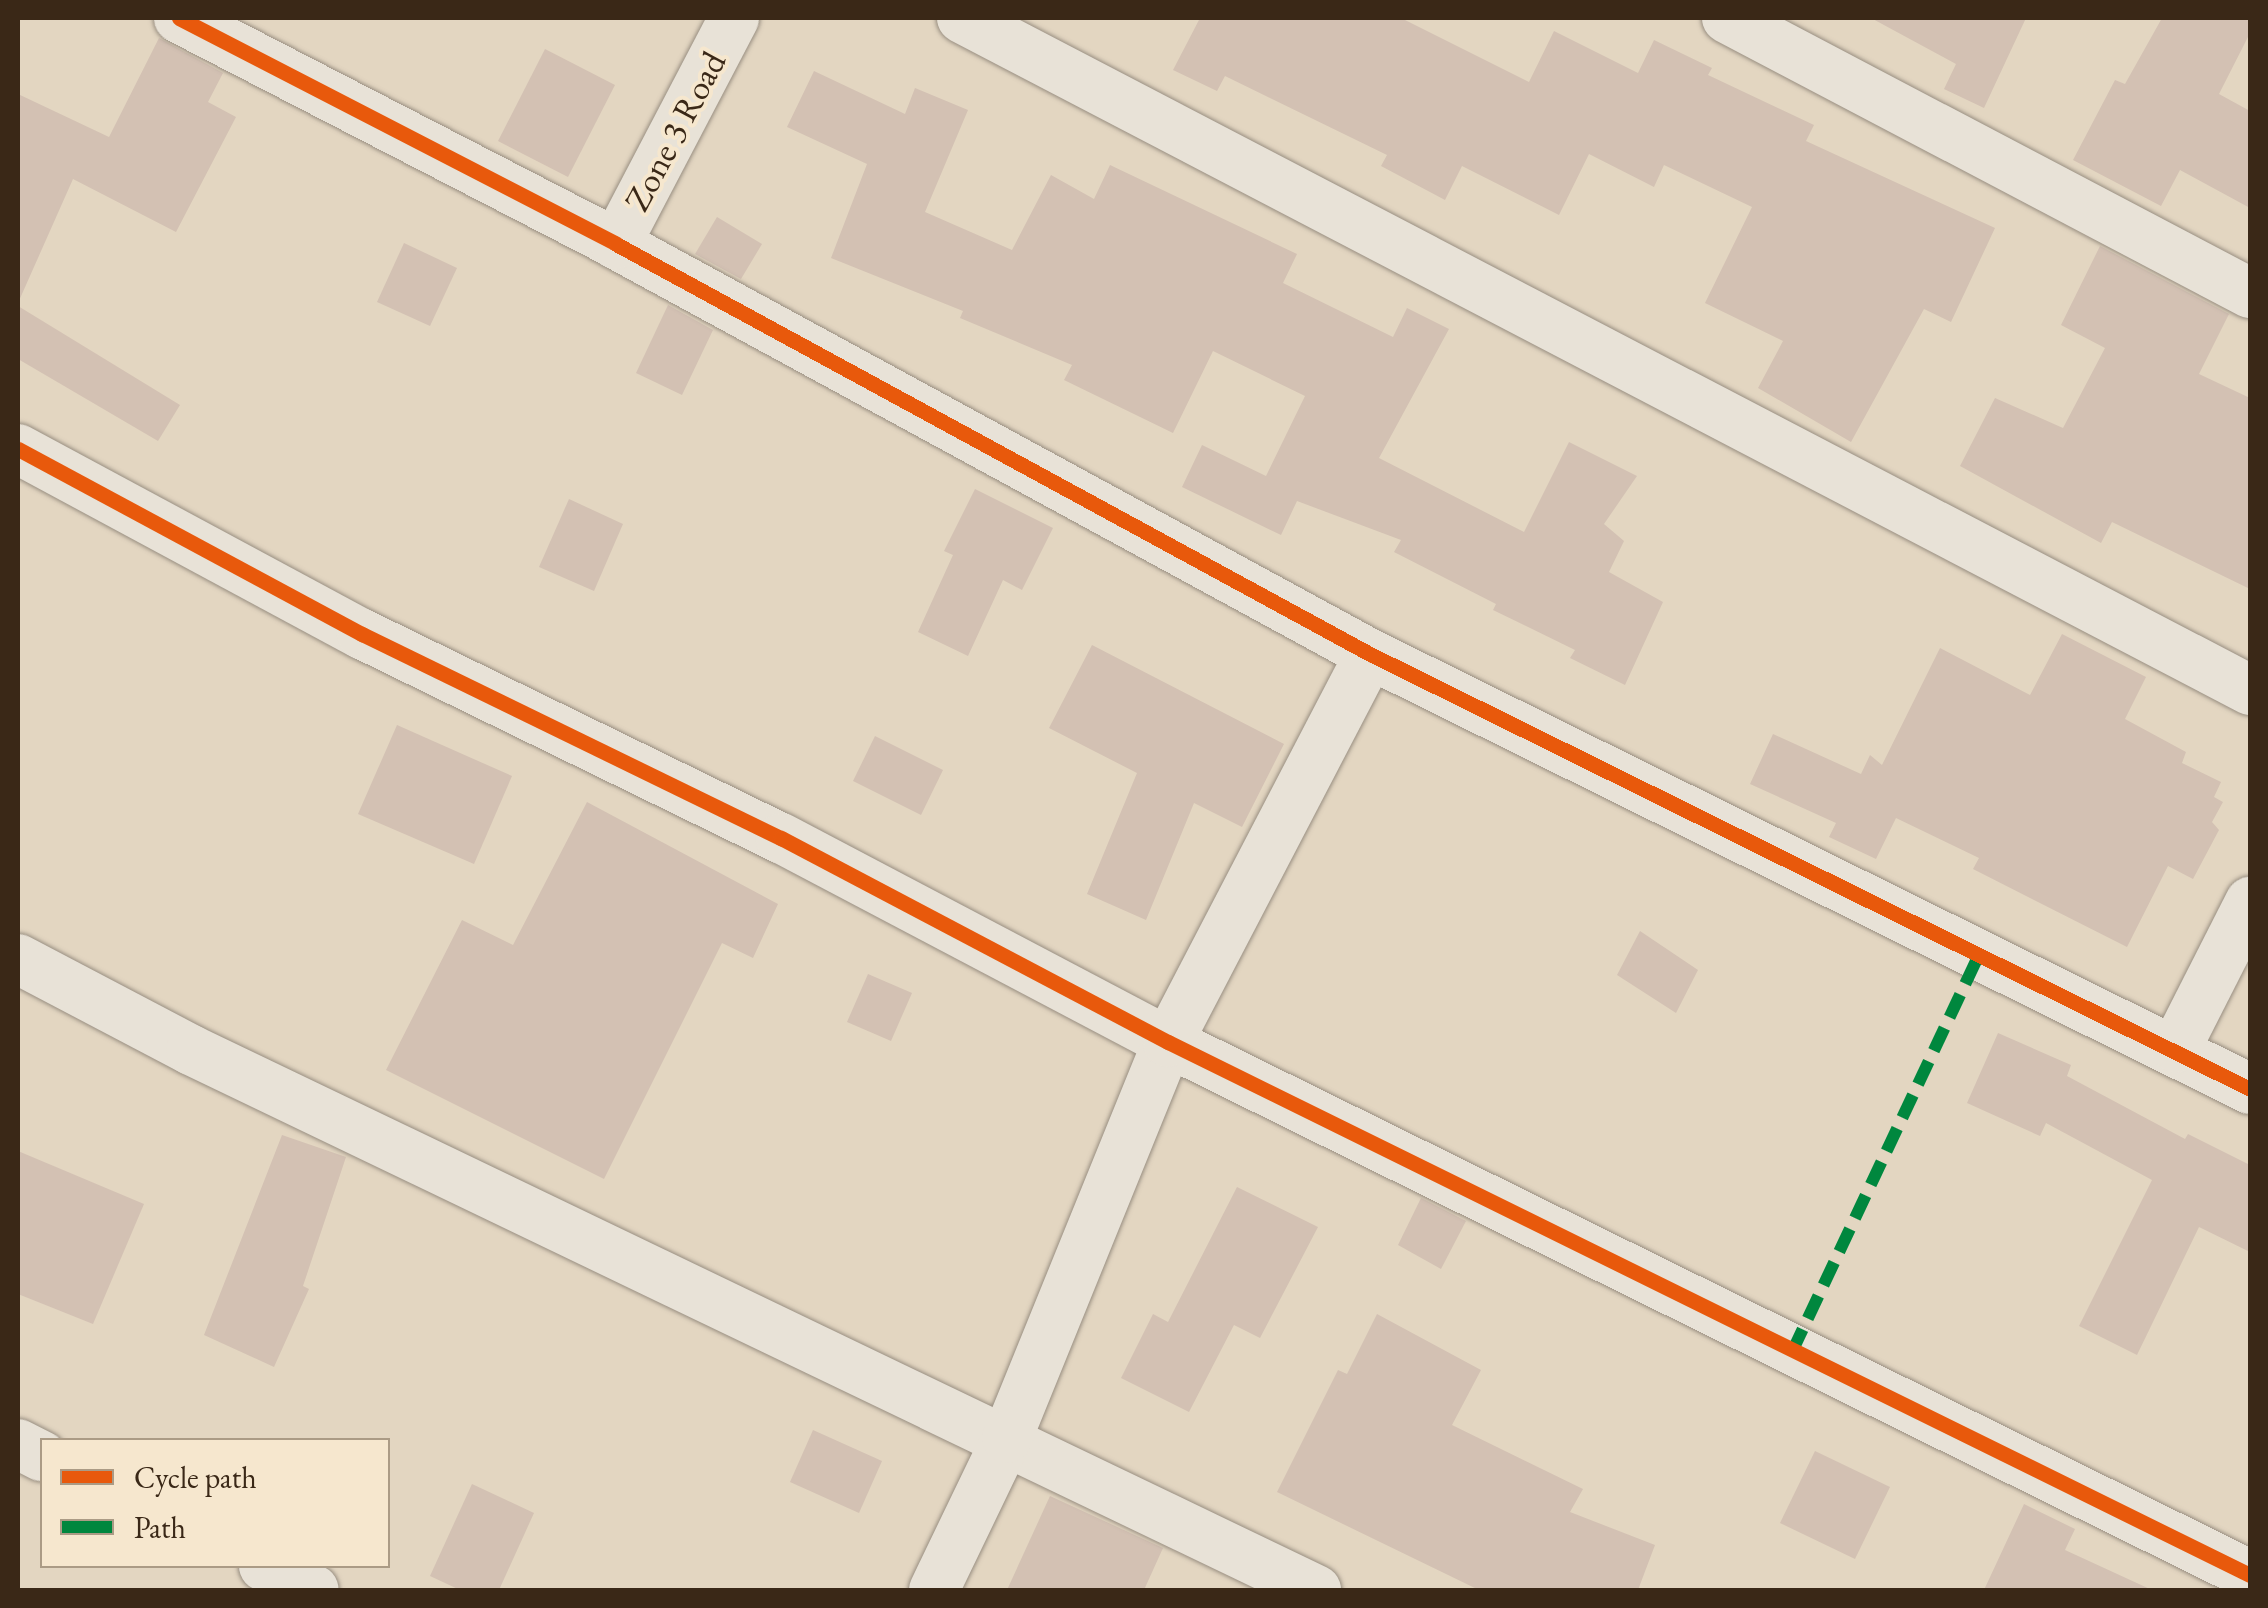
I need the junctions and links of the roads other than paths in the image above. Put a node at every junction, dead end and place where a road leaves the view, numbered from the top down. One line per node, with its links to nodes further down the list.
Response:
1 (179, 18): 5 (street)
2 (734, 18): 5 (street, Zone 3 Road)
3 (962, 18): 9 (street)
4 (1727, 18): 6 (street)
5 (616, 244): 8 (street)
6 (2250, 293)
7 (18, 449): 12 (street)
8 (1370, 654): 12 (street); 13 (street)
9 (2250, 690)
10 (2250, 902): 13 (street)
11 (18, 959): 15 (street)
12 (1168, 1042): 15 (street); 17 (street)
13 (2176, 1048): 14 (street)
14 (2250, 1089)
15 (1007, 1438): 19 (street); 20 (street)
16 (268, 1568): 18 (street)
17 (2250, 1575)
18 (314, 1590)
19 (934, 1590)
20 (1316, 1590)

